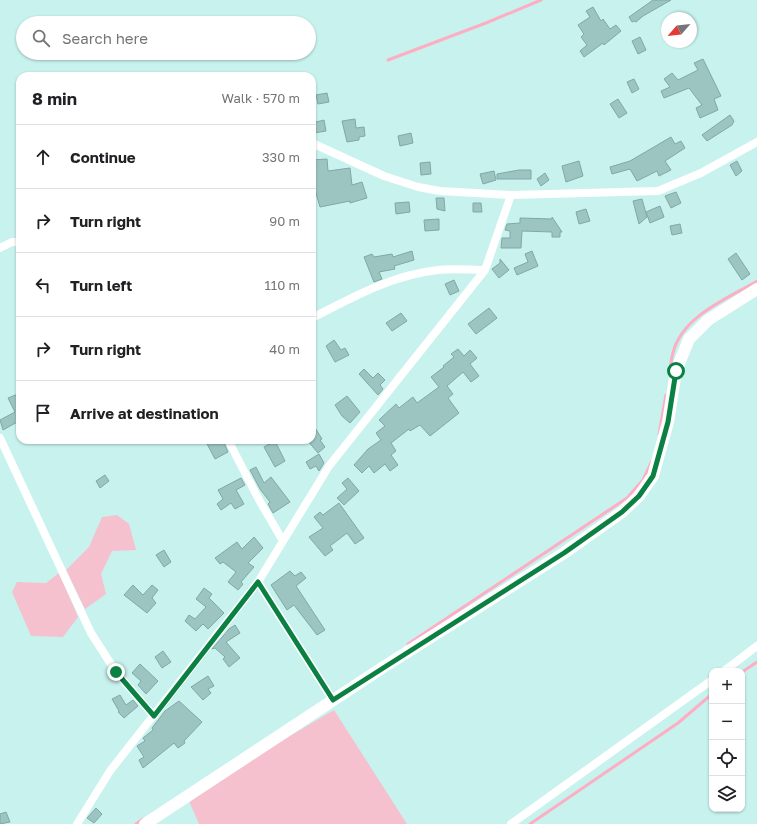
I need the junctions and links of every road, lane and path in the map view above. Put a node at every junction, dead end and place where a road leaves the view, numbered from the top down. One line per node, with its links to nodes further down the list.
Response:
1 (757, 142): 3 (street)
2 (316, 145): 3 (street)
3 (511, 195): 6 (street)
4 (16, 242): 5 (street)
5 (0, 248)
6 (485, 270): 8 (street); 11 (street)
7 (757, 289): 16 (street)
8 (316, 316)
9 (0, 438): 17 (street)
10 (230, 444): 11 (street)
11 (283, 541): 12 (street)
12 (258, 582): 16 (street); 17 (street)
13 (757, 646): 14 (street)
14 (728, 668)
15 (709, 682): 20 (street)
16 (333, 700): 19 (street)
17 (154, 716): 18 (street)
18 (77, 824)
19 (145, 824)
20 (511, 824)

